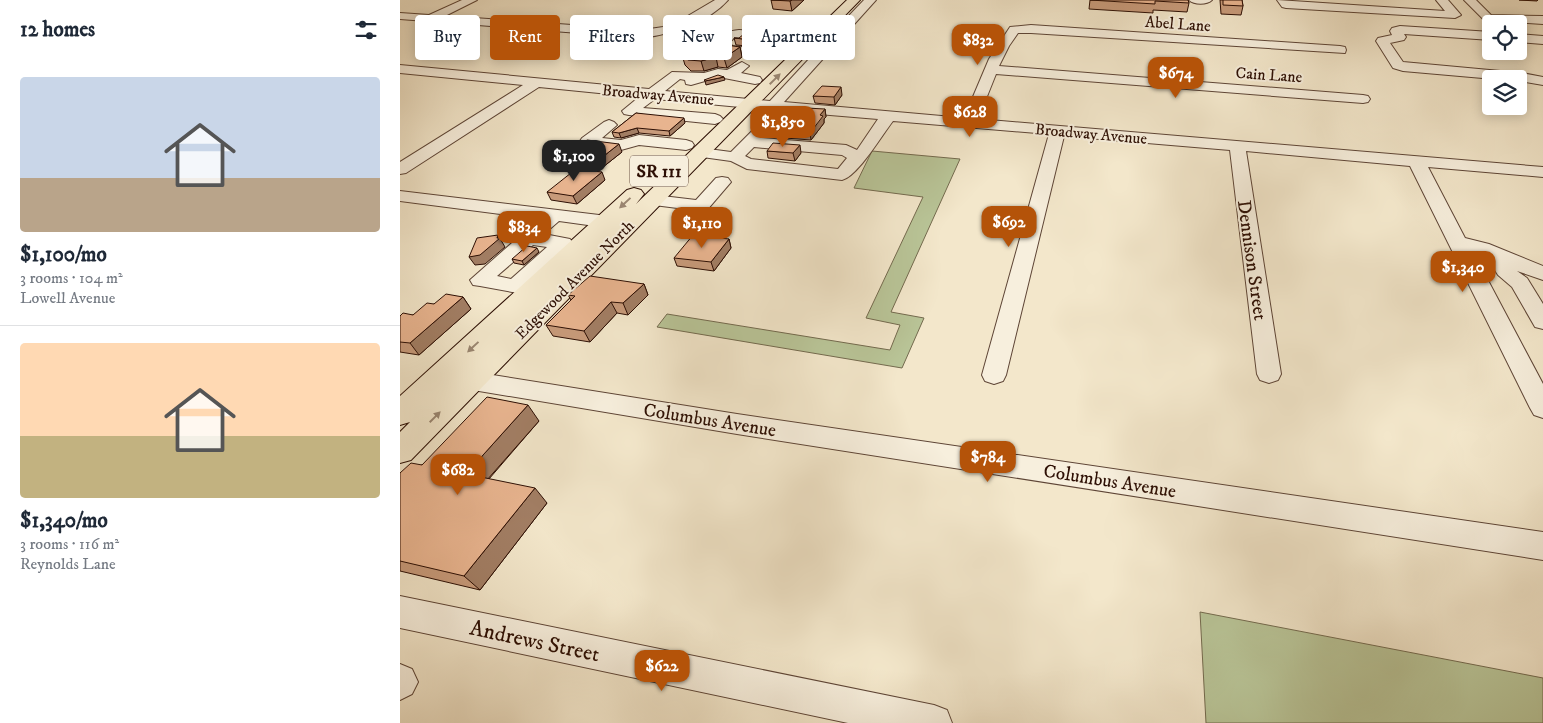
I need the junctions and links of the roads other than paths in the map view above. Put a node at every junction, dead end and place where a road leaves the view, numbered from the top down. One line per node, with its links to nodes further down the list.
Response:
1 (471, 0): 10 (street)
2 (722, 0): 11 (street)
3 (1195, 0): 4 (street)
4 (1206, 0)
5 (1283, 0): 9 (street)
6 (1442, 0): 9 (street)
7 (1470, 0): 14 (street)
8 (857, 1): 27 (main road, Edgewood Avenue North / SR 111)
9 (1337, 4)
10 (436, 15)
11 (701, 15)
12 (400, 16): 13 (street)
13 (415, 17)
14 (1543, 20)
15 (480, 22): 16 (street)
16 (570, 30)
17 (732, 35): 27 (street)
18 (1482, 35): 29 (street)
19 (1527, 39): 20 (street)
20 (1543, 40)
21 (1340, 50): 28 (street, Abel Lane)
22 (732, 56): 27 (street)
23 (806, 60): 27 (street)
24 (806, 60): 27 (street)
25 (816, 60): 37 (street)
26 (400, 69): 34 (street, Broadway Avenue)
27 (747, 70): 35 (street, Broadway Avenue); 35 (street); 37 (street, Broadway Avenue); 39 (street); 42 (main road, Edgewood Avenue North / SR 111); 49 (main road, Edgewood Avenue North / SR 111)
28 (992, 70): 36 (street, Cain Lane); 43 (street)
29 (1482, 74)
30 (1543, 75): 31 (street)
31 (1527, 77)
32 (1527, 78): 33 (street)
33 (1543, 81)
34 (536, 83): 35 (street, Broadway Avenue); 53 (street)
35 (651, 94): 39 (street)
36 (1364, 99)
37 (774, 106): 38 (street, Broadway Avenue)
38 (803, 108): 40 (street, Broadway Avenue); 46 (street)
39 (676, 115): 41 (street)
40 (889, 116): 43 (street, Broadway Avenue); 50 (street)
41 (693, 117): 42 (street); 47 (street)
42 (714, 119): 49 (main road, Edgewood Avenue North / SR 111)
43 (969, 123): 45 (street, Broadway Avenue)
44 (609, 125): 47 (street)
45 (1058, 130): 48 (street, Broadway Avenue); 69 (street)
46 (750, 142): 50 (street); 51 (street)
47 (665, 143): 49 (street)
48 (1237, 146): 52 (street, Broadway Avenue); 68 (street, Dennison Street)
49 (694, 149): 51 (street); 57 (main road, Edgewood Avenue North / SR 111); 59 (main road, Edgewood Avenue North / SR 111, one-way to 59)
50 (857, 151): 51 (street)
51 (735, 157)
52 (1416, 161): 54 (street, Broadway Avenue); 61 (street)
53 (400, 169)
54 (1543, 172)
55 (722, 182): 57 (street)
56 (400, 196): 58 (street)
57 (654, 200): 60 (main road, Edgewood Avenue North / SR 111)
58 (554, 216): 59 (street); 62 (street)
59 (604, 222): 60 (street); 62 (main road, Edgewood Avenue North / SR 111)
60 (629, 225): 71 (main road, Edgewood Avenue North / SR 111)
61 (1457, 242): 63 (street); 72 (street)
62 (550, 243): 66 (street); 66 (street)
63 (1494, 252): 65 (street); 67 (street)
64 (517, 264): 66 (street)
65 (1543, 274)
66 (515, 286): 70 (main road, Edgewood Avenue North, one-way to 70)
67 (1543, 322)
68 (1269, 374)
69 (994, 375)
70 (441, 376): 71 (street, Columbus Avenue); 73 (main road, Edgewood Avenue North)
71 (472, 381): 74 (main road, Edgewood Avenue North / SR 111, one-way to 71); 75 (street, Columbus Avenue)
72 (1543, 408)
73 (400, 414)
74 (404, 443)
75 (1543, 546)
76 (400, 612): 77 (street, Andrews Street)
77 (934, 723)

